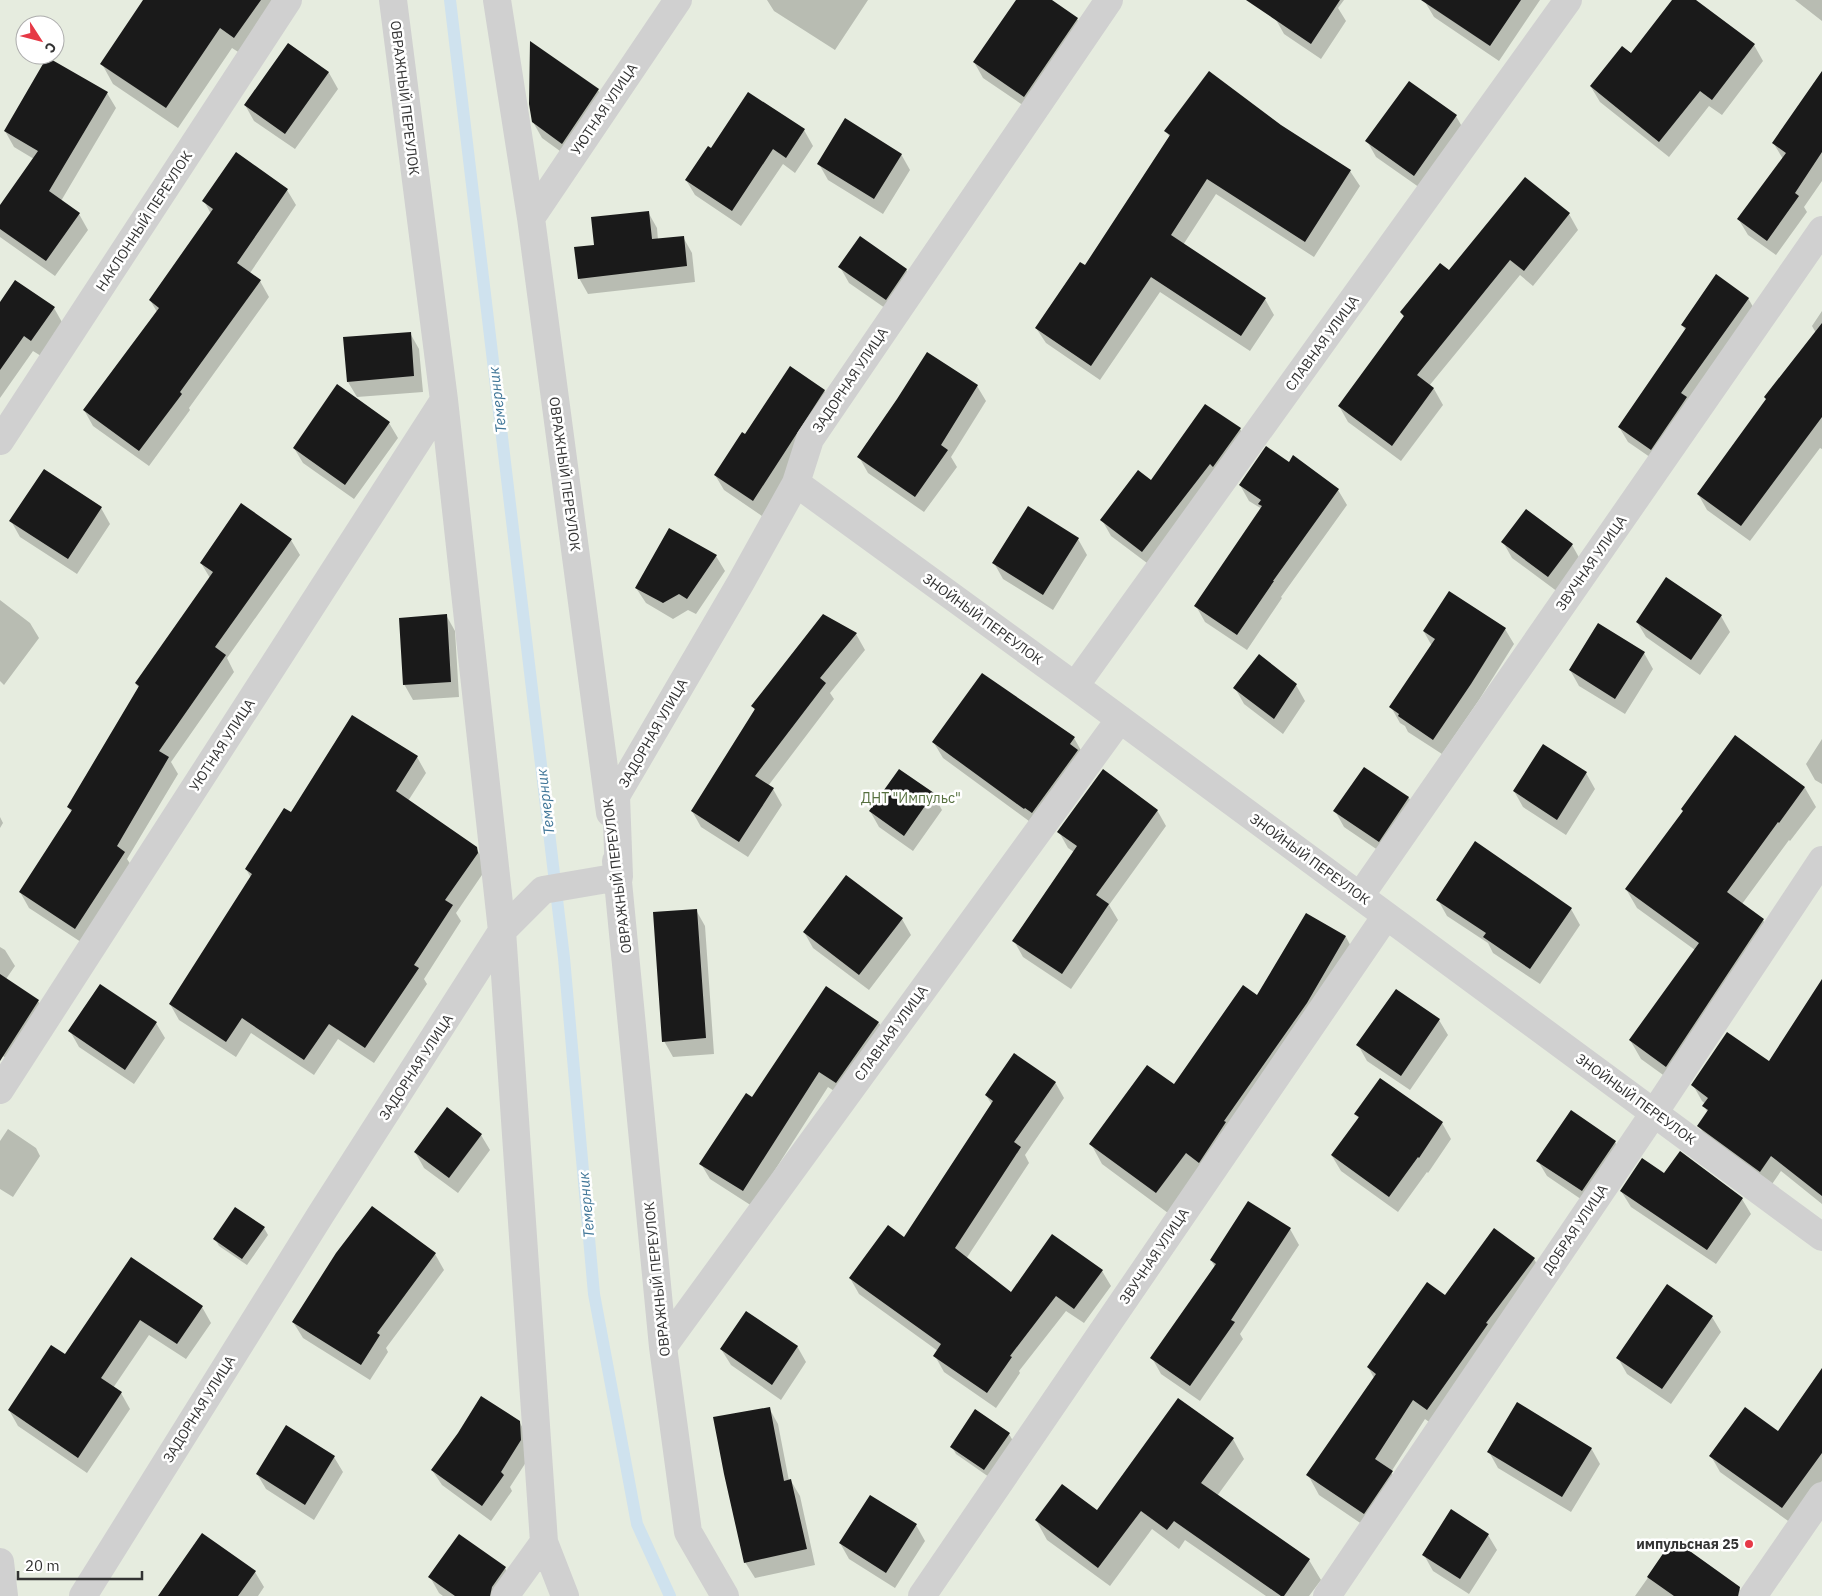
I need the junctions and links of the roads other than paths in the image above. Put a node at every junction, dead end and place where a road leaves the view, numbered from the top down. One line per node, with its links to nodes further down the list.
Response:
1 (288, 0): 10 (street, НАКЛОННЫЙ ПЕРЕУЛОК)
2 (393, 0): 9 (street, ОВРАЖНЫЙ ПЕРЕУЛОК)
3 (497, 0): 7 (street, ОВРАЖНЫЙ ПЕРЕУЛОК)
4 (678, 0): 7 (street, УЮТНАЯ УЛИЦА)
5 (1109, 0): 11 (street, ЗАДОРНАЯ УЛИЦА)
6 (1568, 0): 12 (street, СЛАВНАЯ УЛИЦА)
7 (530, 218): 15 (street, ОВРАЖНЫЙ ПЕРЕУЛОК)
8 (1822, 230): 16 (street, ЗВУЧНАЯ УЛИЦА)
9 (444, 400): 18 (street, ОВРАЖНЫЙ ПЕРЕУЛОК); 19 (street, УЮТНАЯ УЛИЦА)
10 (0, 441)
11 (796, 483): 12 (street, ЗНОЙНЫЙ ПЕРЕУЛОК); 15 (street, ЗАДОРНАЯ УЛИЦА)
12 (1075, 686): 13 (street, ЗНОЙНЫЙ ПЕРЕУЛОК)
13 (1120, 719): 16 (street, ЗНОЙНЫЙ ПЕРЕУЛОК); 22 (street, СЛАВНАЯ УЛИЦА)
14 (1822, 860): 20 (street, ДОБРАЯ УЛИЦА)
15 (618, 877): 18 (street, ЗАДОРНАЯ УЛИЦА); 22 (street, ОВРАЖНЫЙ ПЕРЕУЛОК)
16 (1360, 896): 17 (street, ЗНОЙНЫЙ ПЕРЕУЛОК)
17 (1386, 916): 20 (street, ЗНОЙНЫЙ ПЕРЕУЛОК); 31 (street, ЗВУЧНАЯ УЛИЦА)
18 (502, 931): 24 (street, ОВРАЖНЫЙ ПЕРЕУЛОК); 27 (street, ЗАДОРНАЯ УЛИЦА)
19 (0, 1090)
20 (1654, 1113): 21 (street, ЗНОЙНЫЙ ПЕРЕУЛОК); 32 (street, ДОБРАЯ УЛИЦА)
21 (1822, 1237)
22 (663, 1347): 30 (street, ОВРАЖНЫЙ ПЕРЕУЛОК)
23 (1822, 1496): 33 (street)
24 (544, 1542): 28 (street); 29 (street, ОВРАЖНЫЙ ПЕРЕУЛОК)
25 (0, 1562): 26 (street)
26 (4, 1596)
27 (83, 1596)
28 (505, 1596)
29 (565, 1596)
30 (725, 1596)
31 (922, 1596)
32 (1326, 1596)
33 (1752, 1596)

